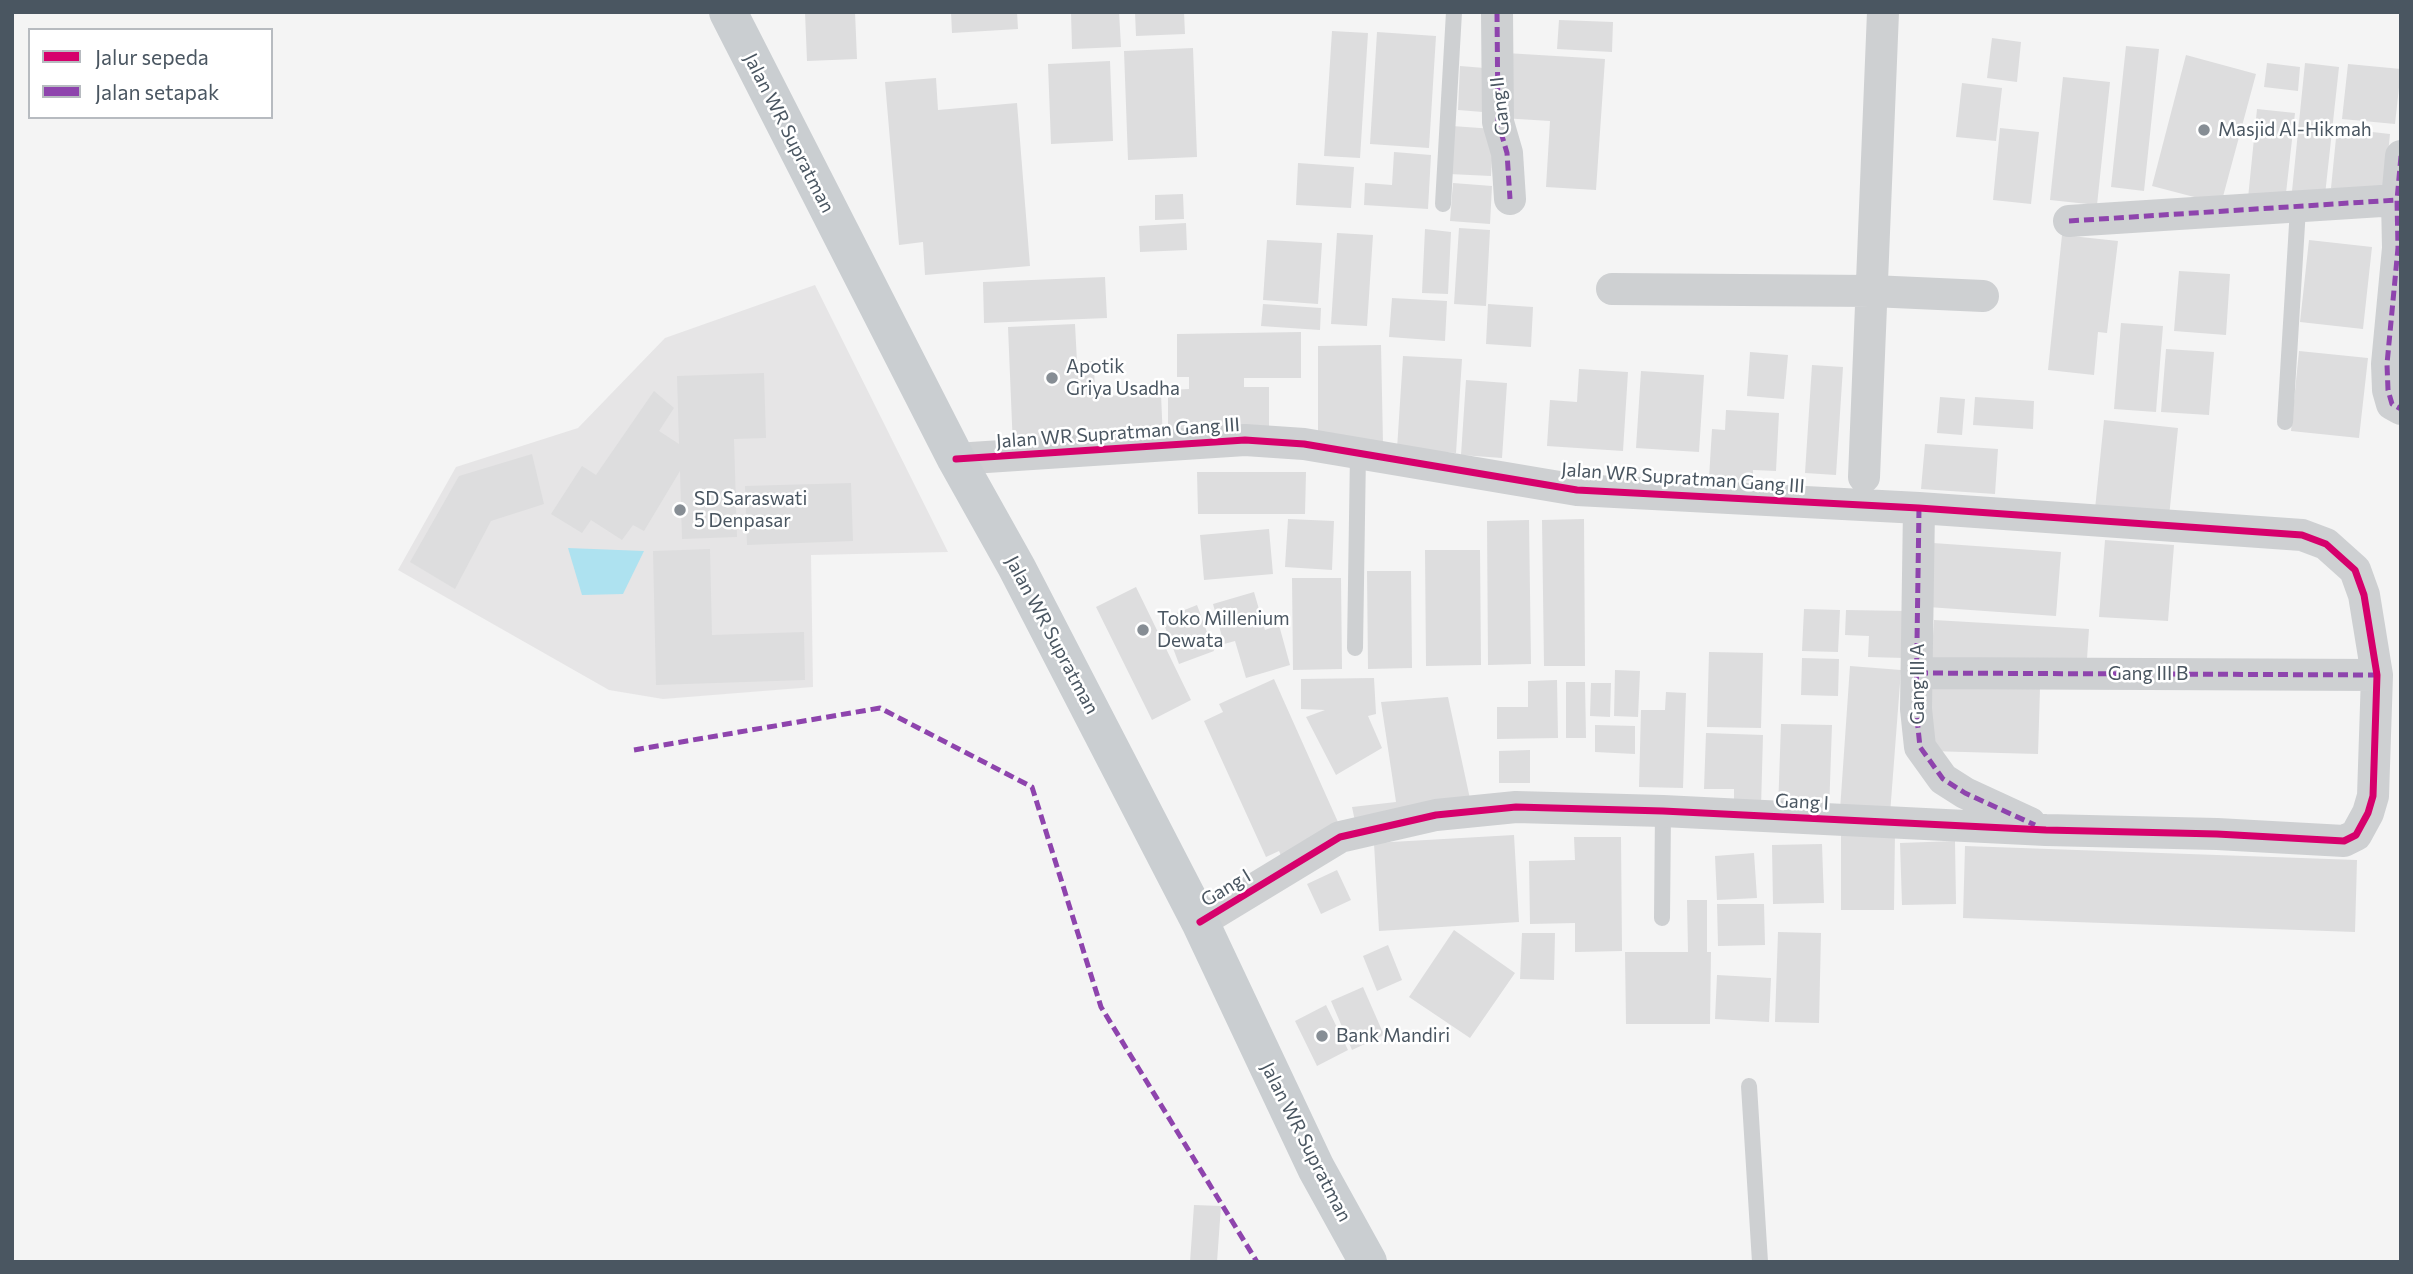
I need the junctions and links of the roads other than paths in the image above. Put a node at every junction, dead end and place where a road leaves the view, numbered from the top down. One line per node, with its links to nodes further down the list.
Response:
1 (728, 12): 17 (main road, Jalan WR Supratman)
2 (1454, 12): 8 (lane)
3 (1497, 12): 6 (street, Gang II)
4 (1883, 12): 12 (street)
5 (2401, 156): 7 (street)
6 (1510, 199)
7 (2397, 200): 9 (street); 14 (street)
8 (1443, 204)
9 (2298, 208): 10 (street); 15 (lane)
10 (2069, 221)
11 (1612, 289): 12 (street)
12 (1872, 291): 13 (street); 18 (street)
13 (1983, 296)
14 (2401, 409)
15 (2285, 422)
16 (1357, 453): 17 (street, Jalan WR Supratman Gang III); 19 (street, Jalan WR Supratman Gang III); 20 (lane)
17 (956, 459): 26 (main road, Jalan WR Supratman)
18 (1864, 477)
19 (1919, 508): 21 (street, Gang III A); 22 (street, Jalan WR Supratman Gang III)
20 (1354, 648)
21 (1918, 673): 22 (street, Gang III B); 24 (street, Gang III A)
22 (2377, 675): 24 (street, Gang I)
23 (1663, 811): 24 (street, Gang I); 25 (lane); 26 (street, Gang I)
24 (2046, 830)
25 (1662, 918)
26 (1200, 922): 28 (main road, Jalan WR Supratman)
27 (1749, 1086): 29 (lane)
28 (1368, 1262)
29 (1760, 1262)

